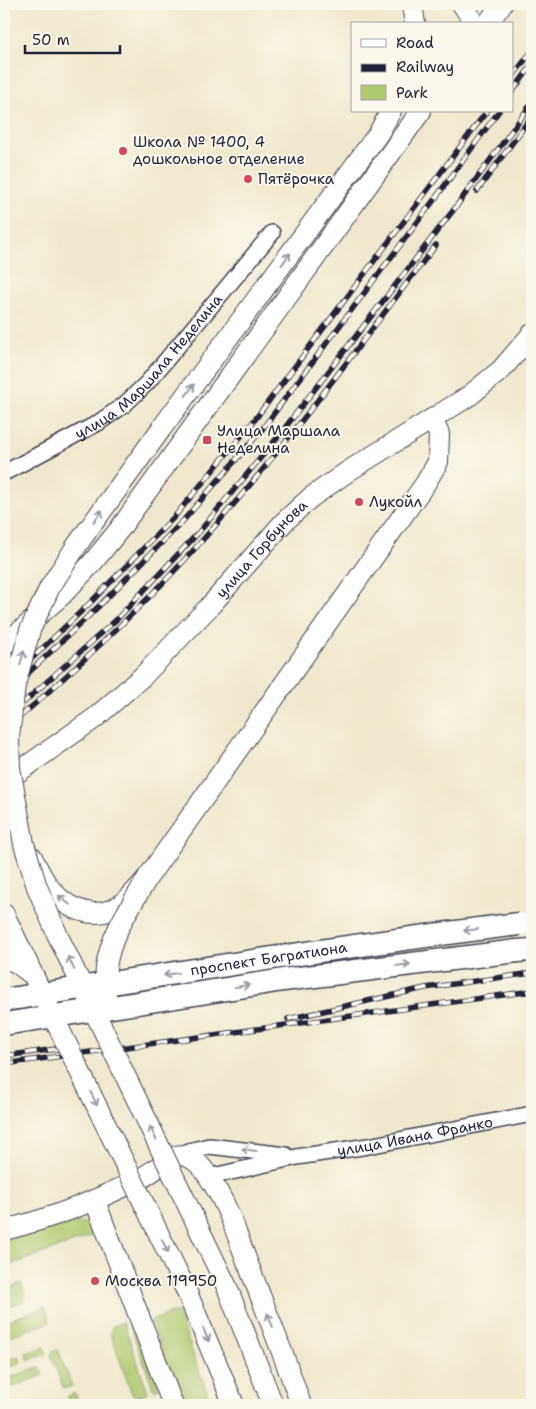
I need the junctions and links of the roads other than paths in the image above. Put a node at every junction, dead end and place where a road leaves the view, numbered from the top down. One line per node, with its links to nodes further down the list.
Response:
1 (412, 4): 4 (street)
2 (462, 4): 5 (street)
3 (502, 4): 6 (street)
4 (415, 22)
5 (471, 22)
6 (488, 22)
7 (390, 112): 15 (street, one-way to 7, bridge)
8 (420, 112): 13 (street)
9 (272, 233): 12 (street, улица Маршала Неделина)
10 (532, 334): 11 (street, улица Горбунова)
11 (432, 419): 14 (street, улица Горбунова); 16 (street)
12 (4, 472)
13 (4, 646)
14 (4, 782)
15 (24, 844): 16 (street, one-way to 15, bridge); 24 (street, one-way to 15, bridge)
16 (148, 877): 24 (street, bridge)
17 (4, 914): 21 (street)
18 (532, 922): 22 (main road, проспект Багратиона, one-way to 22, bridge)
19 (532, 950): 23 (main road, проспект Багратиона, one-way to 19, bridge)
20 (4, 958): 21 (street)
21 (34, 977): 33 (street, one-way to 33, bridge)
22 (4, 1000)
23 (4, 1024)
24 (130, 1086): 34 (street, one-way to 24, bridge)
25 (532, 1114): 27 (street, улица Ивана Франко)
26 (177, 1156): 27 (street, улица Ивана Франко, one-way to 26); 28 (street, улица Ивана Франко); 29 (street)
27 (297, 1157): 29 (street, улица Ивана Франко)
28 (147, 1176): 29 (street, улица Ивана Франко); 30 (street, улица Ивана Франко)
29 (208, 1177): 35 (street, one-way to 29)
30 (95, 1201): 31 (street, улица Ивана Франко); 32 (street)
31 (4, 1230)
32 (173, 1405)
33 (234, 1405)
34 (273, 1405)
35 (301, 1405)

